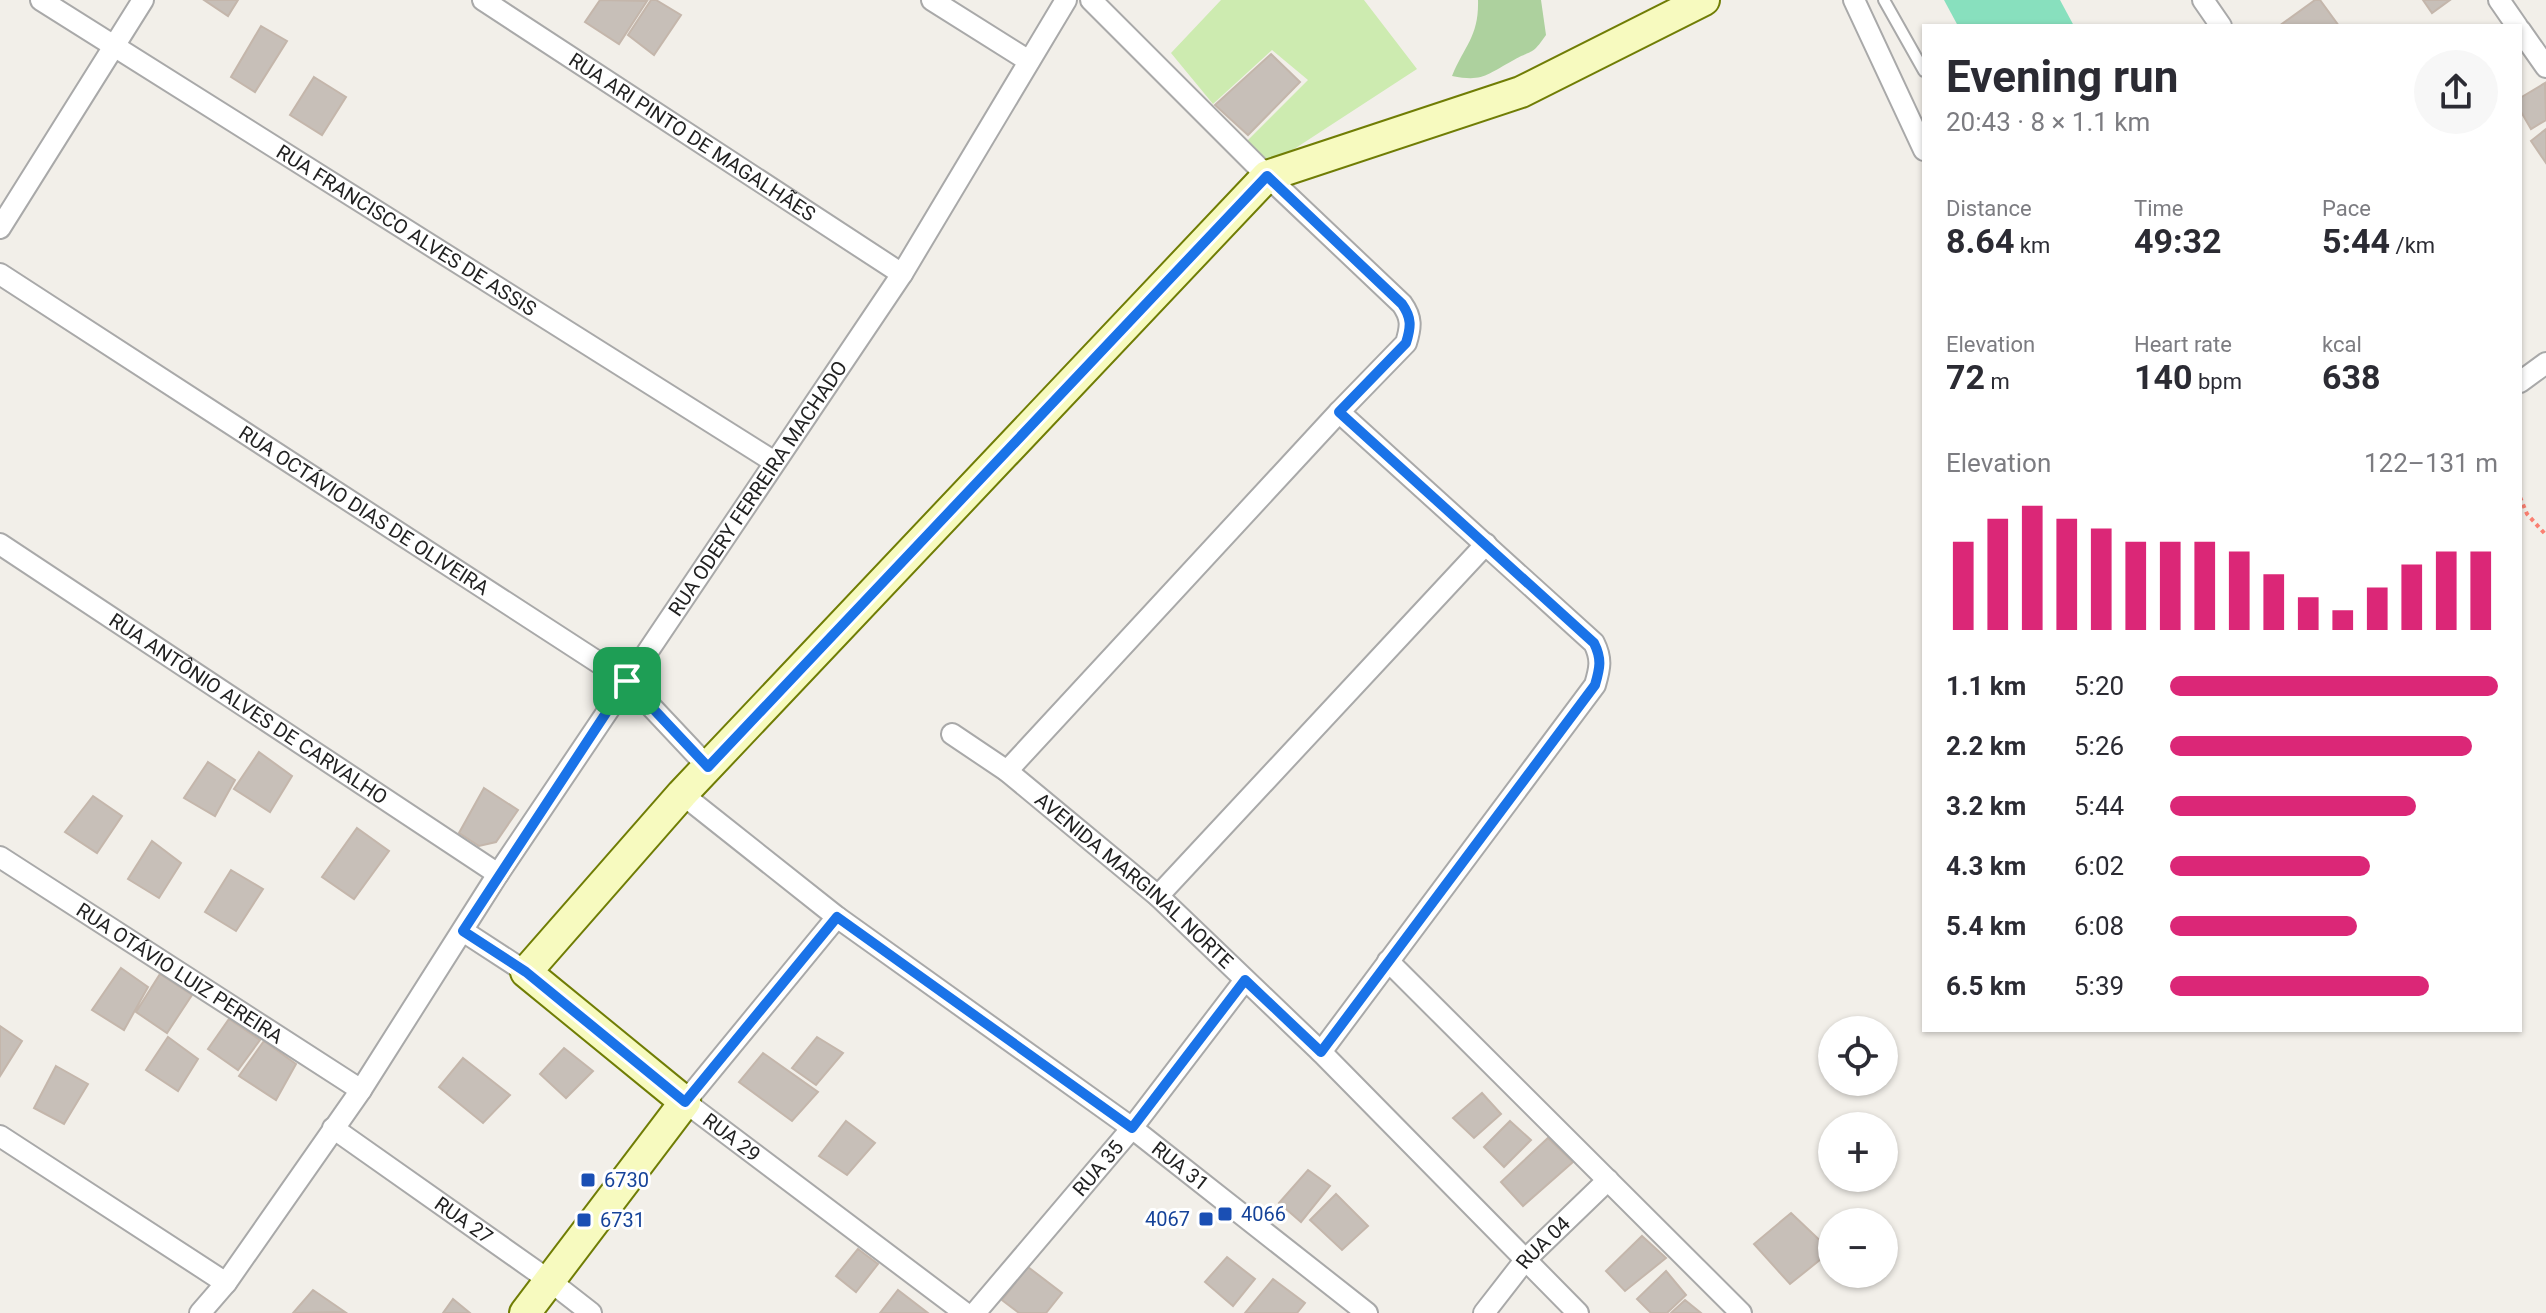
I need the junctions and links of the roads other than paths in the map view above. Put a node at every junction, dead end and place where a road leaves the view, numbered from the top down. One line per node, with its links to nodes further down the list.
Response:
1 (41, 0): 15 (street, RUA FRANCISCO ALVES DE ASSIS)
2 (143, 0): 15 (street)
3 (483, 0): 23 (street, RUA ARI PINTO DE MAGALHÃES)
4 (932, 0): 16 (street)
5 (1066, 0): 16 (street, RUA ODERY FERREIRA MACHADO)
6 (1091, 0): 20 (street)
7 (1704, 0): 20 (street)
8 (1854, 0): 19 (street)
9 (1884, 0): 17 (lane)
10 (2203, 0): 12 (street)
11 (2499, 0): 13 (street)
12 (2220, 24)
13 (2516, 24)
14 (2522, 32): 18 (street)
15 (113, 47): 21 (street); 27 (street, RUA FRANCISCO ALVES DE ASSIS)
16 (1029, 61): 23 (street, RUA ODERY FERREIRA MACHADO)
17 (1922, 67)
18 (2546, 67)
19 (1922, 146)
20 (1267, 176): 26 (street); 32 (street)
21 (0, 228)
22 (0, 274): 30 (street, RUA OCTÁVIO DIAS DE OLIVEIRA)
23 (902, 274): 27 (street, RUA ODERY FERREIRA MACHADO)
24 (2546, 363): 25 (street)
25 (2522, 381)
26 (1339, 412): 29 (street); 33 (street)
27 (773, 461): 30 (street, RUA ODERY FERREIRA MACHADO)
28 (0, 544): 36 (street, RUA ANTÔNIO ALVES DE CARVALHO)
29 (1486, 544): 37 (street); 40 (street)
30 (627, 681): 32 (street, RUA OCTÁVIO DIAS DE OLIVEIRA); 36 (street, RUA ODERY FERREIRA MACHADO)
31 (952, 734): 33 (street, AVENIDA MARGINAL NORTE)
32 (708, 767): 34 (street)
33 (1007, 771): 37 (street, AVENIDA MARGINAL NORTE)
34 (682, 794): 38 (street, RUA 31); 41 (street)
35 (0, 857): 44 (street, RUA OTÁVIO LUIZ PEREIRA)
36 (498, 874): 39 (street, RUA ODERY FERREIRA MACHADO)
37 (1158, 896): 42 (street, AVENIDA MARGINAL NORTE)
38 (837, 917): 45 (street); 47 (street, RUA 31)
39 (463, 931): 41 (street, RUA 29); 44 (street, RUA ODERY FERREIRA MACHADO)
40 (1388, 961): 43 (street); 49 (street)
41 (526, 972): 45 (street, RUA 29)
42 (1245, 980): 43 (street, AVENIDA MARGINAL NORTE); 47 (street, RUA 35)
43 (1321, 1052): 50 (street, AVENIDA MARGINAL NORTE)
44 (361, 1090): 46 (street, RUA ODERY FERREIRA MACHADO)
45 (685, 1102): 51 (street); 56 (street, RUA 29)
46 (333, 1128): 51 (street, RUA 27); 52 (street, RUA ODERY FERREIRA MACHADO)
47 (1132, 1128): 57 (street, RUA 35); 58 (street, RUA 31)
48 (0, 1136): 52 (street)
49 (1608, 1180): 50 (street, RUA 04); 61 (street)
50 (1526, 1259): 59 (street, RUA 04); 60 (street, AVENIDA MARGINAL NORTE)
51 (550, 1281): 54 (street); 55 (street, RUA 27)
52 (226, 1283): 53 (street, RUA ODERY FERREIRA MACHADO)
53 (200, 1313)
54 (525, 1313)
55 (591, 1313)
56 (965, 1313)
57 (975, 1313)
58 (1367, 1313)
59 (1484, 1313)
60 (1578, 1313)
61 (1741, 1313)

